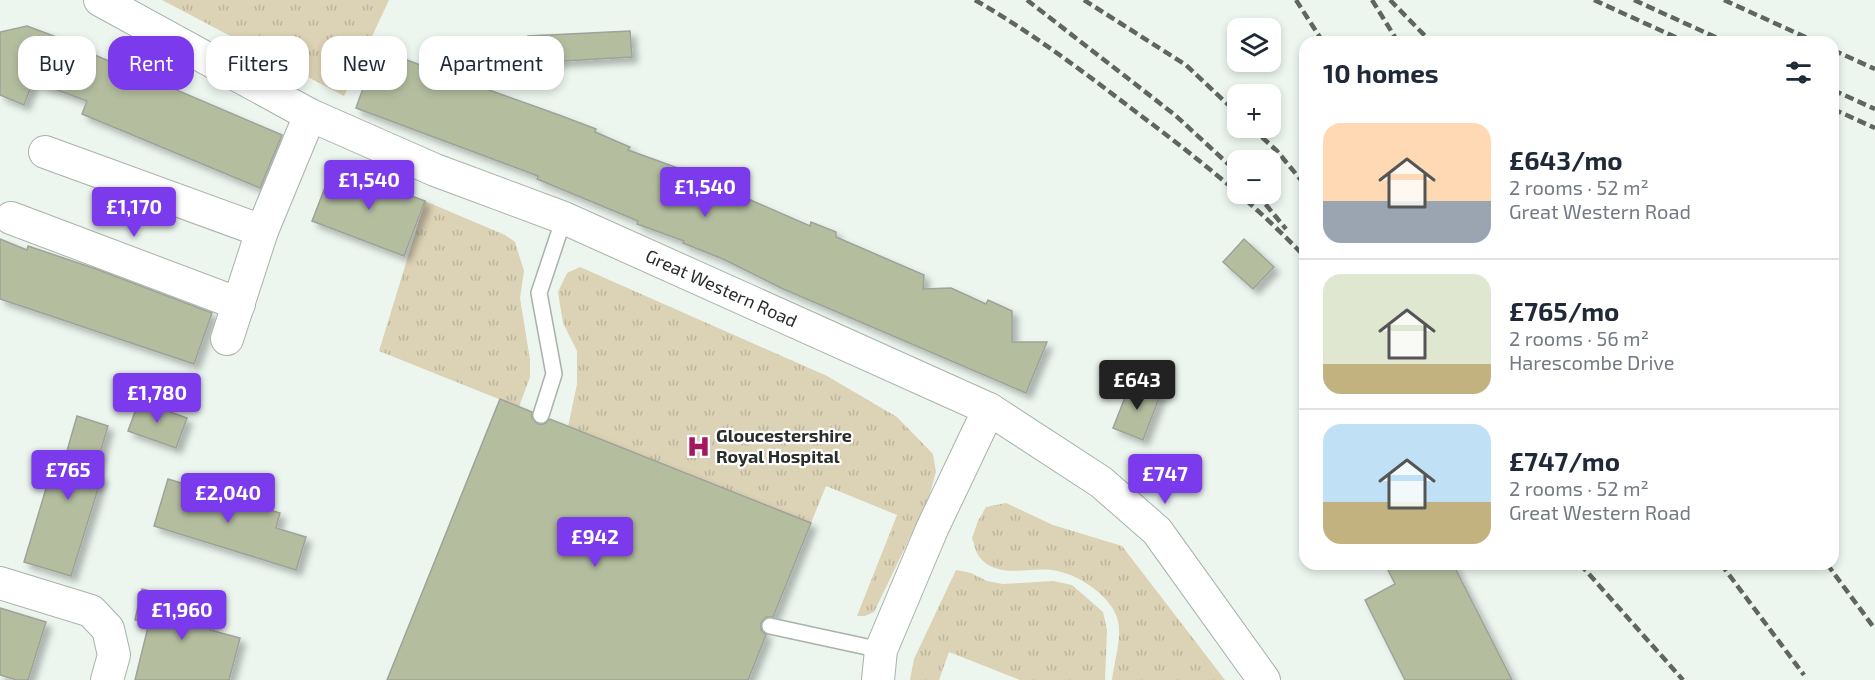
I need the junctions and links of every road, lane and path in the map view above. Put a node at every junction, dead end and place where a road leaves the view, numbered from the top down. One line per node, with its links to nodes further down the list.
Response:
1 (100, 0): 2 (street, Great Western Road)
2 (310, 115): 5 (street, Great Western Road); 6 (street)
3 (45, 152): 6 (street)
4 (11, 218): 7 (street)
5 (564, 218): 9 (street, Great Western Road); 10 (lane)
6 (262, 231): 7 (street)
7 (239, 304): 8 (street)
8 (227, 339)
9 (989, 409): 13 (street); 15 (street, Great Western Road)
10 (541, 416)
11 (0, 583): 14 (street)
12 (770, 626): 13 (lane)
13 (879, 665)
14 (106, 680)
15 (1263, 680)

